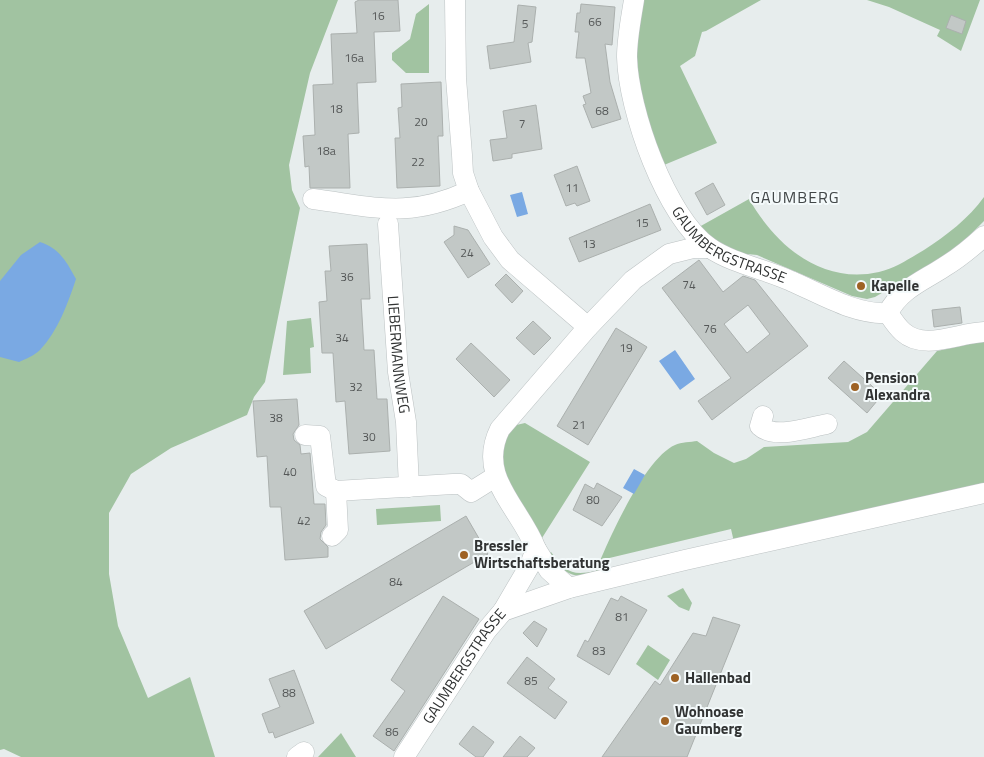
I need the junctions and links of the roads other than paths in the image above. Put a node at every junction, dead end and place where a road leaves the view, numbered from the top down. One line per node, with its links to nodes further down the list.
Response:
1 (455, 0): 3 (street)
2 (634, 0): 5 (street, GAUMBERGSTRASSE)
3 (469, 191): 4 (street); 11 (street)
4 (313, 199)
5 (679, 214): 8 (street, GAUMBERGSTRASSE); 9 (street)
6 (388, 224): 17 (street, LIEBERMANNWEG)
7 (984, 236): 10 (street)
8 (710, 248): 9 (street); 10 (street, GAUMBERGSTRASSE)
9 (669, 254): 11 (street)
10 (888, 313): 12 (street)
11 (588, 327): 16 (street)
12 (984, 332)
13 (763, 416): 14 (street)
14 (827, 424)
15 (306, 435): 18 (street)
16 (495, 477): 17 (street); 21 (street)
17 (409, 487): 18 (street)
18 (344, 491): 20 (street)
19 (984, 493): 22 (street, GAUMBERGSTRASSE)
20 (332, 536)
21 (536, 549): 22 (street); 23 (street)
22 (569, 588): 23 (street, GAUMBERGSTRASSE)
23 (503, 611): 24 (street, GAUMBERGSTRASSE)
24 (404, 757)

